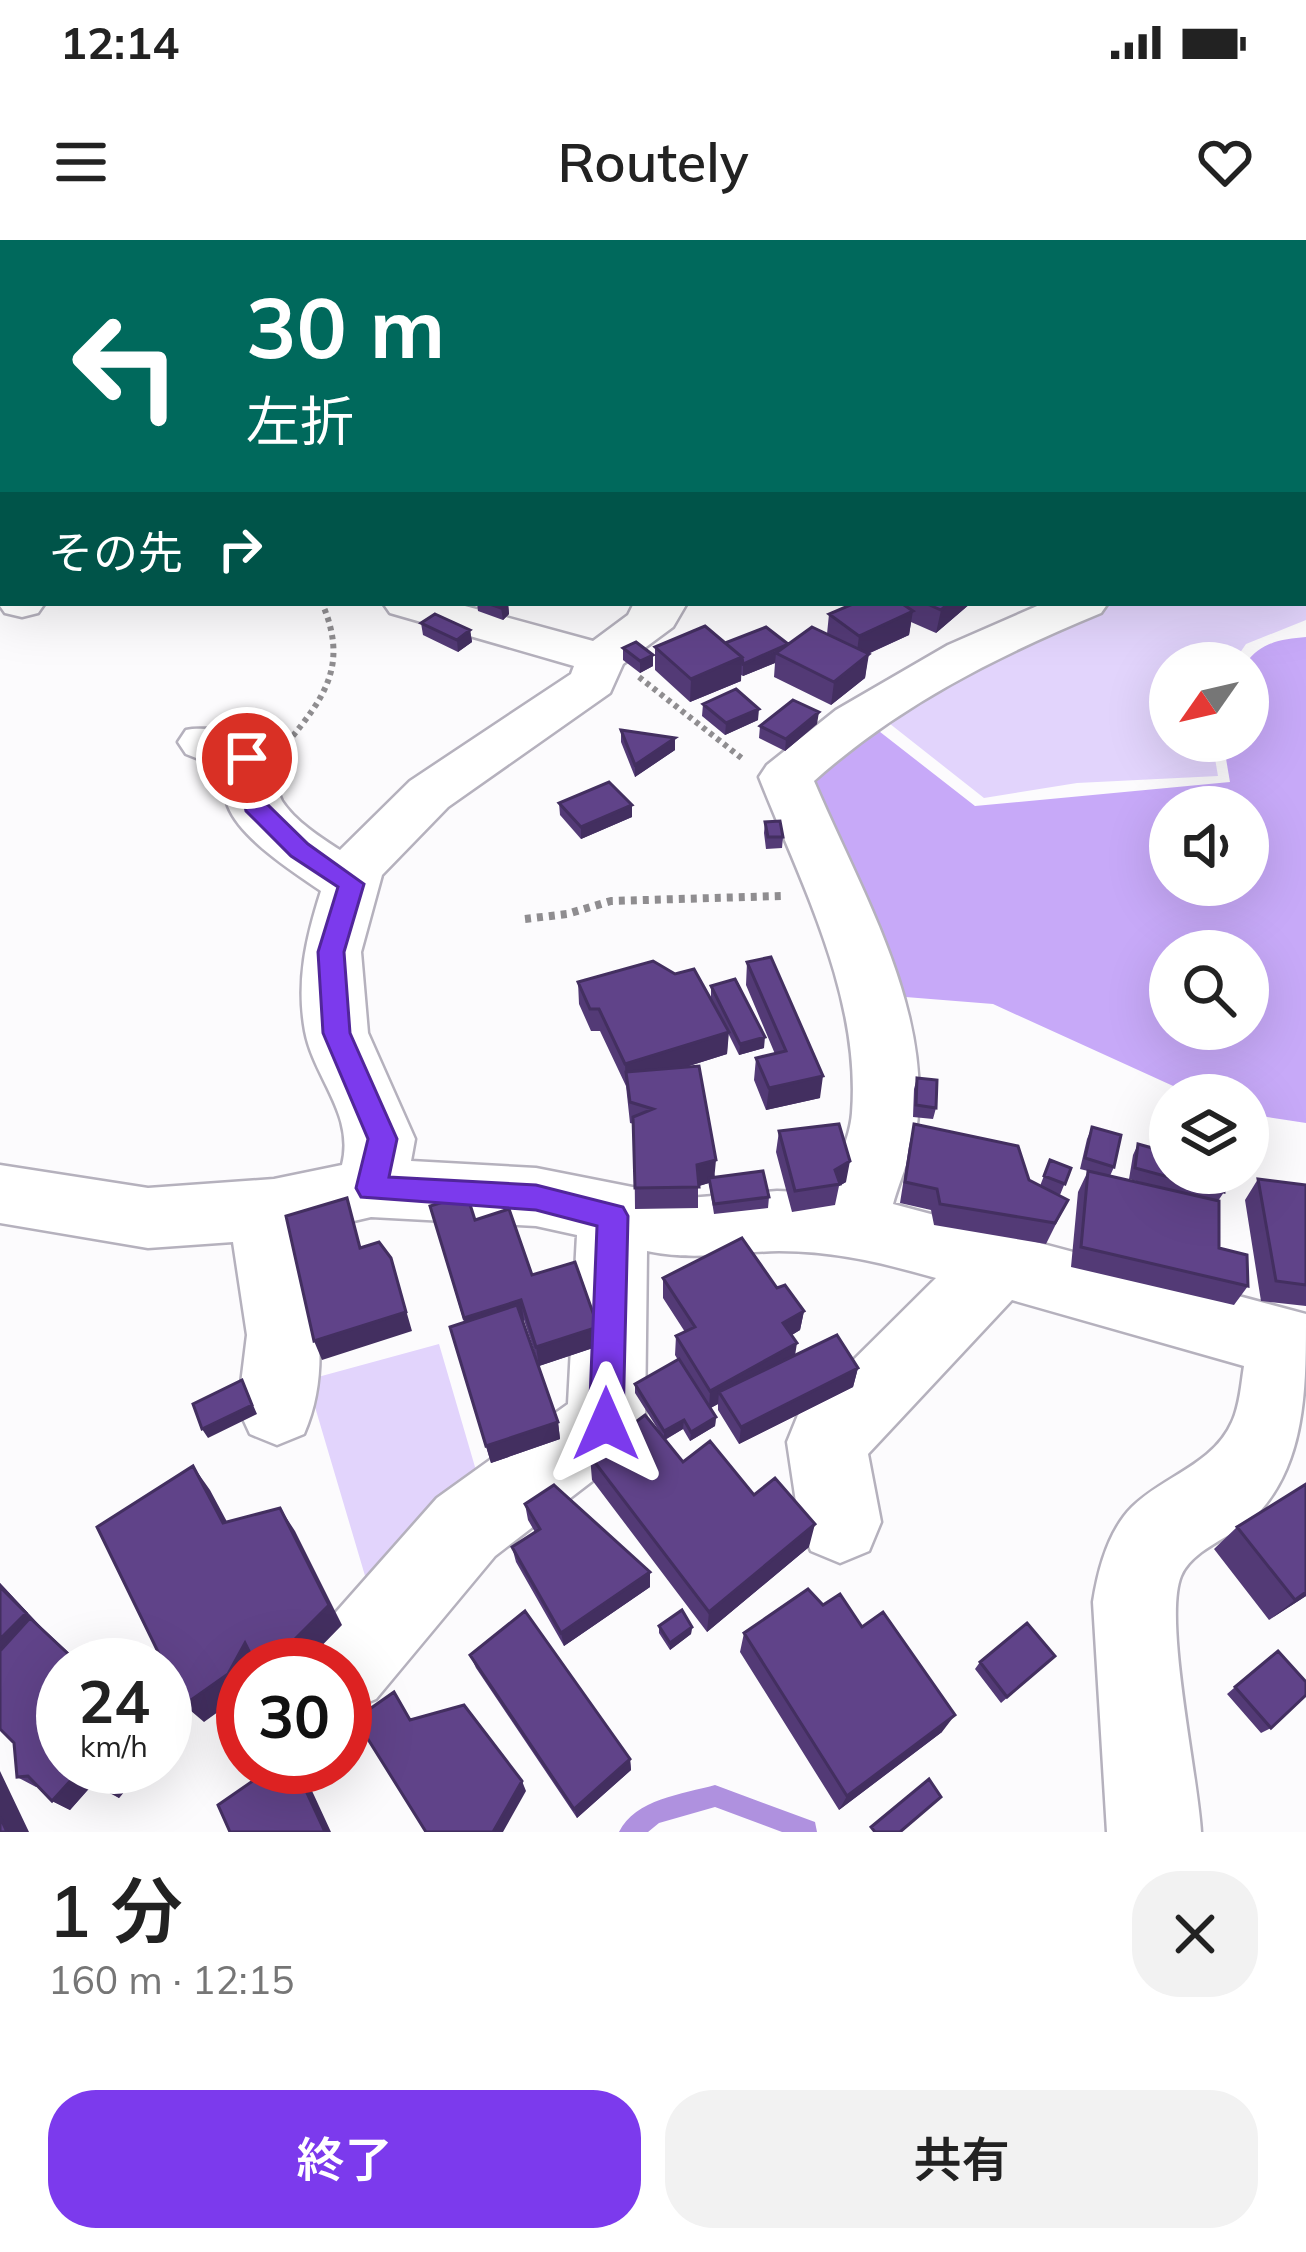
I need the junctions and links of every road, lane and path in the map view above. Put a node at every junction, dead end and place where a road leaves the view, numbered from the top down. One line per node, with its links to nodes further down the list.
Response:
1 (323, 606): 9 (path)
2 (415, 606): 6 (street)
3 (660, 606): 6 (street)
4 (1078, 606): 8 (street)
5 (976, 614): 8 (street)
6 (601, 658): 11 (street)
7 (651, 683): 10 (path)
8 (832, 734): 10 (street)
9 (226, 752): 11 (street)
10 (786, 777): 12 (street)
11 (351, 884): 14 (street)
12 (830, 887): 13 (path); 18 (street)
13 (525, 919)
14 (371, 1188): 16 (street); 17 (street)
15 (0, 1194): 16 (street)
16 (263, 1210): 21 (street)
17 (613, 1216): 18 (street); 23 (street)
18 (852, 1224): 19 (street)
19 (1000, 1262): 20 (street); 22 (street)
20 (1295, 1347): 24 (street)
21 (277, 1408)
22 (840, 1522)
23 (371, 1638)
24 (1154, 1832)

